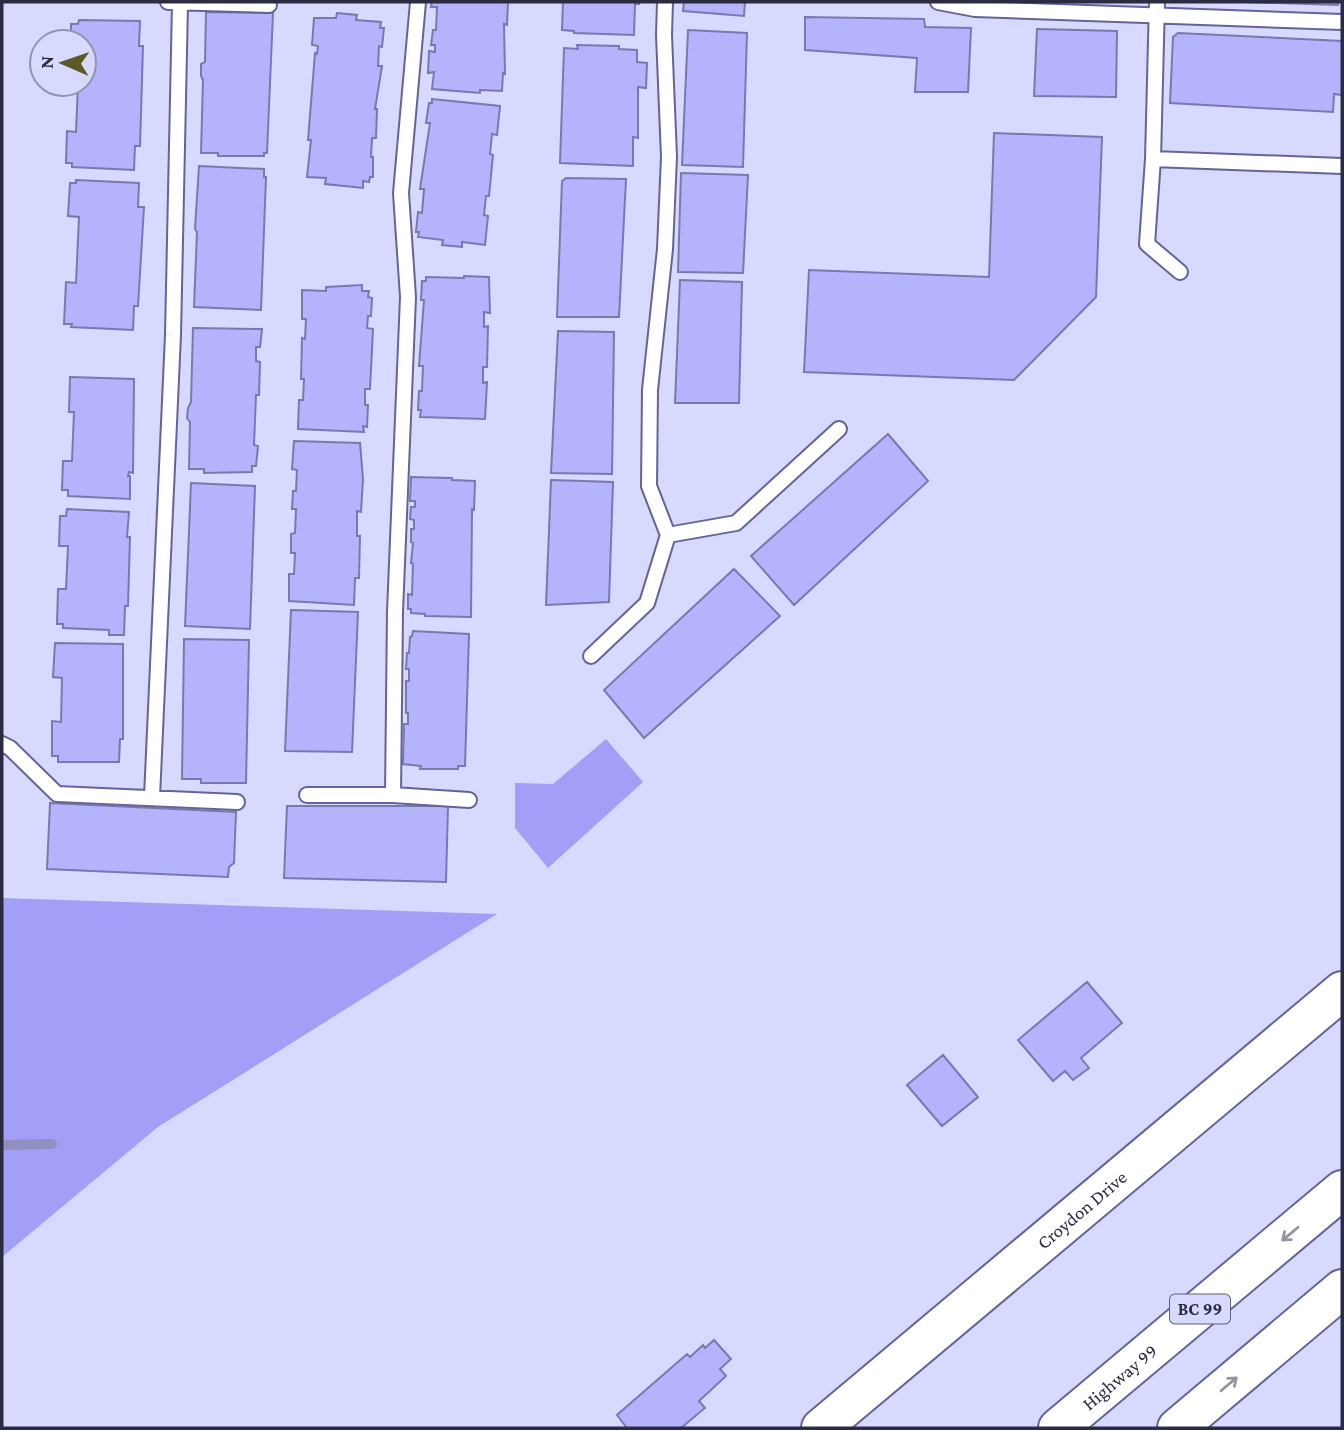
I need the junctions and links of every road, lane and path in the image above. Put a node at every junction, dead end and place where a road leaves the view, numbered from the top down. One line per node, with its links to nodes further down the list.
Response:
1 (418, 2): 16 (lane)
2 (665, 2): 12 (lane)
3 (938, 2): 6 (lane)
4 (174, 3): 5 (lane); 17 (lane)
5 (269, 5)
6 (1157, 8): 7 (lane); 8 (lane)
7 (1342, 22)
8 (1153, 159): 9 (lane); 10 (lane)
9 (1342, 166)
10 (1180, 272)
11 (839, 429): 12 (lane)
12 (668, 536): 13 (lane)
13 (591, 656)
14 (2, 744): 17 (lane)
15 (306, 795): 16 (lane)
16 (393, 795): 18 (lane)
17 (152, 797): 19 (lane)
18 (469, 800)
19 (237, 802)
20 (1342, 991): 23 (main road, Croydon Drive)
21 (1342, 1190): 24 (main road, Highway 99 / BC 99, one-way to 24)
22 (1342, 1289): 25 (main road, one-way to 22)
23 (821, 1428)
24 (1058, 1428)
25 (1177, 1428)

